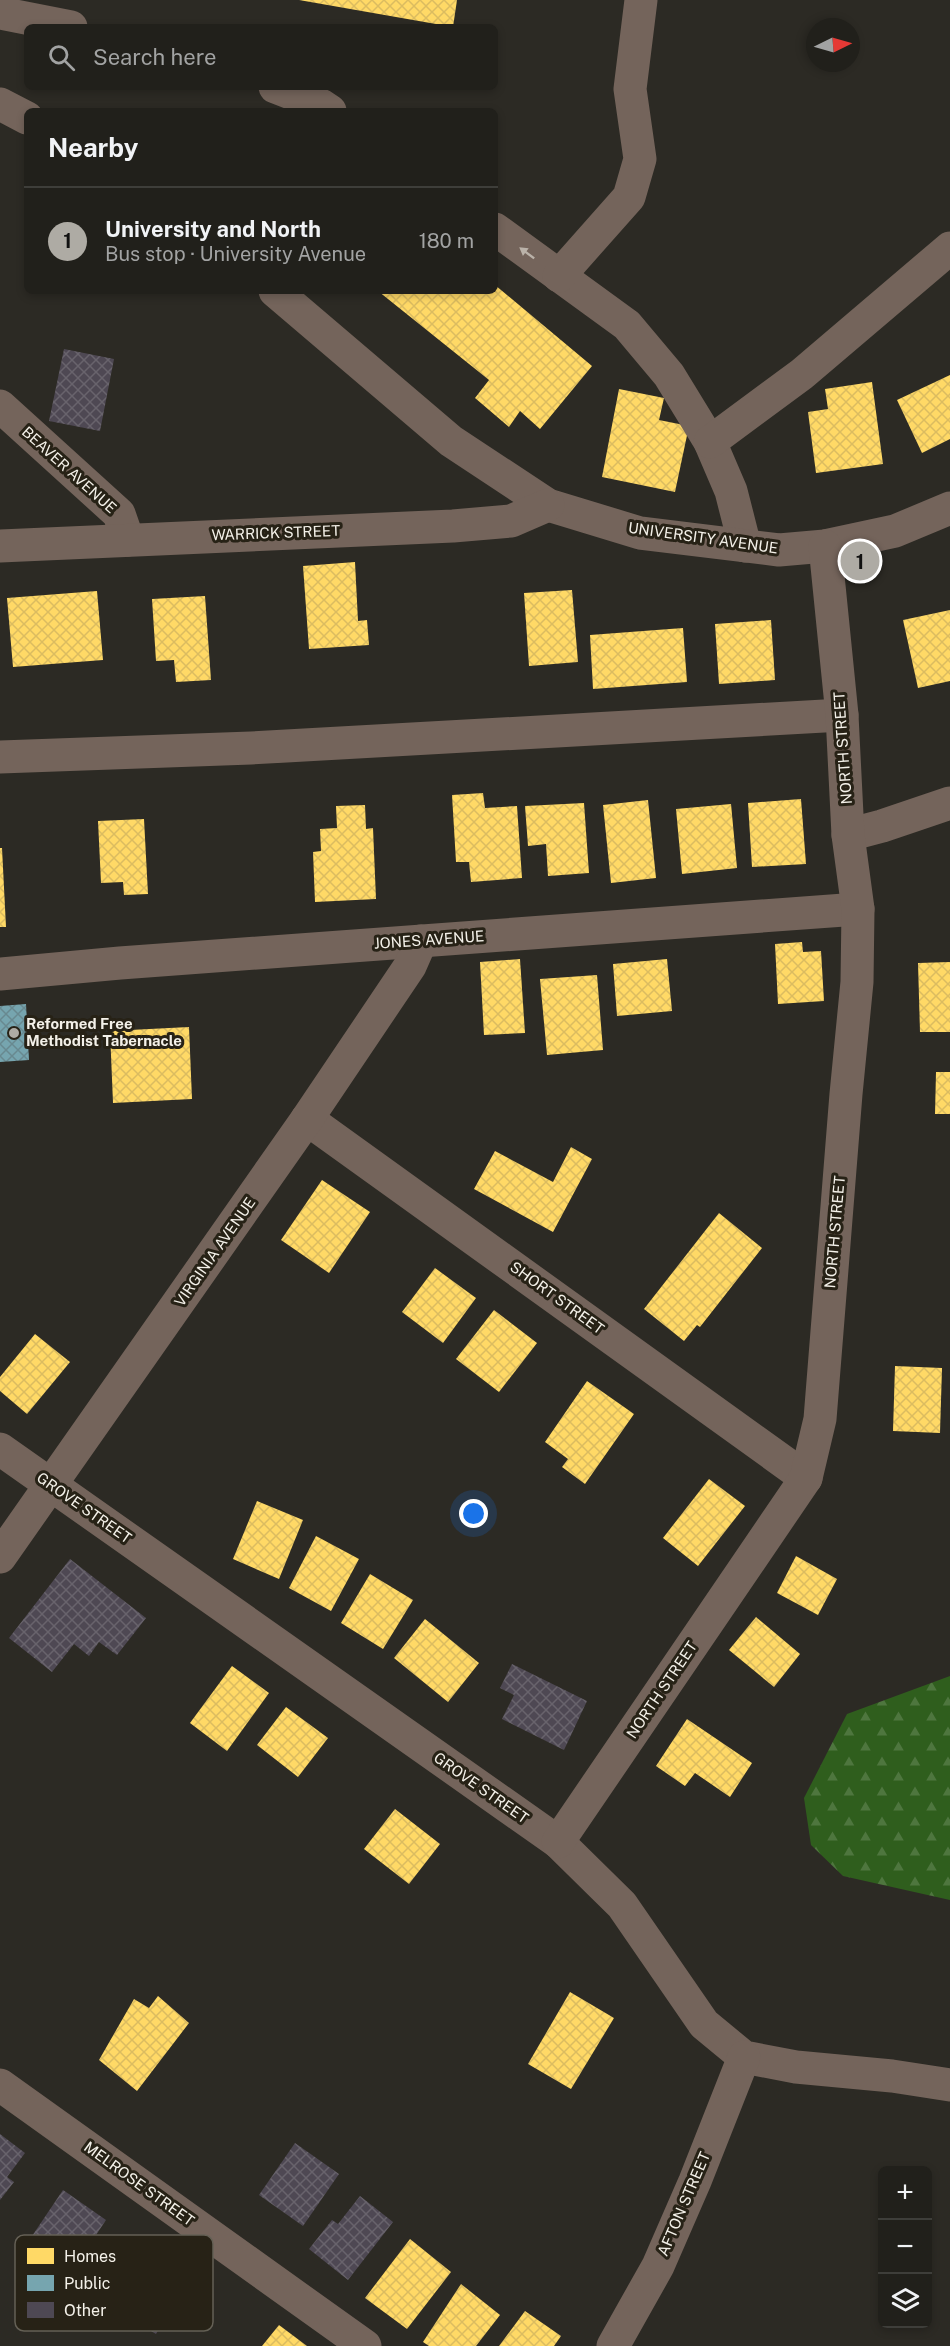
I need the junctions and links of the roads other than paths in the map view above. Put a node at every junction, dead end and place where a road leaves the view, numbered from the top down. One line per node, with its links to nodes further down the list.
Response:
1 (641, 0): 10 (street)
2 (0, 13): 3 (street)
3 (56, 24)
4 (283, 90): 6 (street)
5 (0, 104): 7 (street)
6 (326, 108)
7 (24, 116)
8 (498, 231): 10 (street, one-way to 8)
9 (950, 248): 13 (street)
10 (559, 276): 13 (street)
11 (279, 294): 14 (street, UNIVERSITY AVENUE)
12 (0, 406): 16 (street, BEAVER AVENUE)
13 (710, 442): 18 (street)
14 (548, 505): 16 (street, WARRICK STREET); 18 (street, UNIVERSITY AVENUE)
15 (950, 508): 19 (street, UNIVERSITY AVENUE)
16 (128, 540): 17 (street, WARRICK STREET)
17 (0, 546)
18 (745, 546): 19 (street, UNIVERSITY AVENUE)
19 (825, 546): 20 (street, NORTH STREET)
20 (842, 715): 21 (street); 23 (street, NORTH STREET)
21 (0, 757)
22 (950, 803): 23 (street)
23 (848, 835): 24 (street, NORTH STREET)
24 (858, 909): 25 (street, JONES AVENUE); 29 (street, NORTH STREET)
25 (421, 941): 26 (street, JONES AVENUE); 27 (street, VIRGINIA AVENUE)
26 (0, 974)
27 (307, 1119): 29 (street, SHORT STREET); 30 (street, VIRGINIA AVENUE)
28 (0, 1449): 30 (street, GROVE STREET)
29 (806, 1478): 32 (street, NORTH STREET)
30 (51, 1486): 31 (street, VIRGINIA AVENUE); 32 (street, GROVE STREET)
31 (0, 1557)
32 (558, 1842): 33 (street, GROVE STREET)
33 (744, 2057): 35 (street, GROVE STREET); 39 (street, AFTON STREET)
34 (0, 2085): 36 (street, MELROSE STREET)
35 (950, 2085)
36 (210, 2235)
37 (213, 2237): 38 (street, MELROSE STREET)
38 (365, 2346)
39 (613, 2346)

